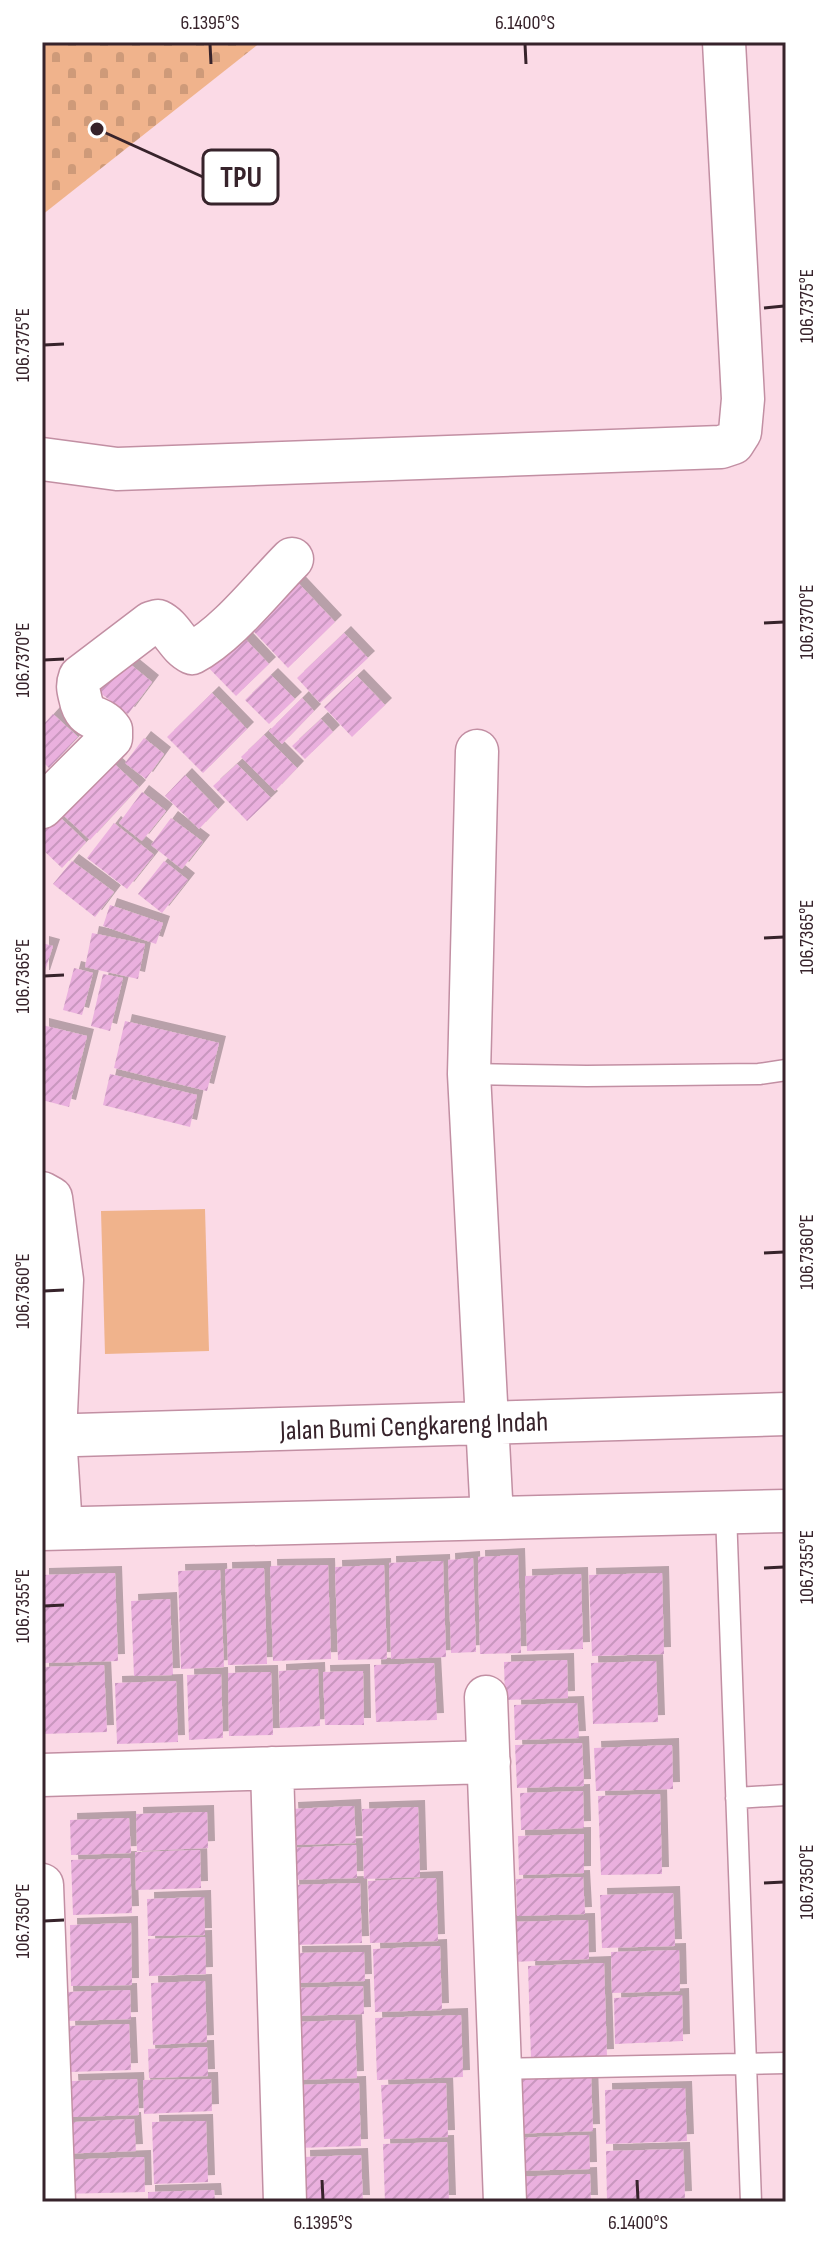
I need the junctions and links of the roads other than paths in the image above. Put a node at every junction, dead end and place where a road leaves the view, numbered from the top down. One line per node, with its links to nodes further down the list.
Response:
1 (724, 42): 2 (street)
2 (42, 459)
3 (292, 559): 5 (street)
4 (477, 751): 7 (street)
5 (42, 807)
6 (786, 1070): 7 (lane)
7 (469, 1074): 10 (street)
8 (42, 1193): 11 (street)
9 (786, 1414): 10 (street, Jalan Bumi Cengkareng Indah)
10 (488, 1423): 11 (street, Jalan Bumi Cengkareng Indah); 14 (street)
11 (49, 1435): 15 (street)
12 (786, 1511): 13 (street)
13 (726, 1513): 14 (street); 21 (lane)
14 (492, 1518): 15 (street)
15 (51, 1528)
16 (486, 1697): 17 (street)
17 (489, 1762): 18 (street); 25 (street)
18 (272, 1768): 19 (street); 27 (street)
19 (42, 1775)
20 (786, 1795): 21 (lane)
21 (736, 1798): 24 (lane)
22 (42, 1885): 26 (street)
23 (786, 2063): 24 (lane)
24 (746, 2065): 25 (lane); 29 (lane)
25 (500, 2069): 28 (street)
26 (54, 2202)
27 (285, 2202)
28 (505, 2202)
29 (751, 2202)

